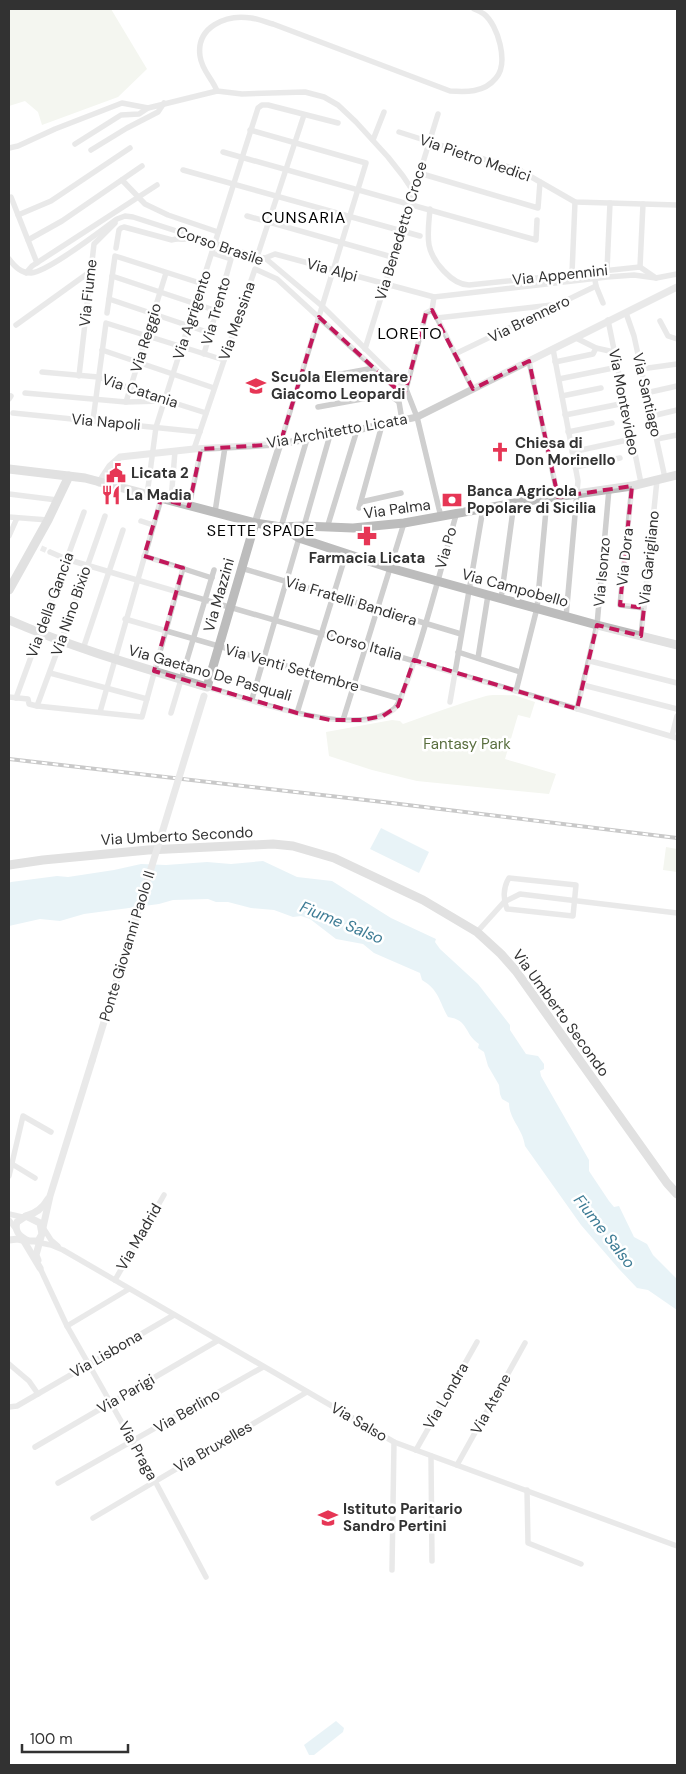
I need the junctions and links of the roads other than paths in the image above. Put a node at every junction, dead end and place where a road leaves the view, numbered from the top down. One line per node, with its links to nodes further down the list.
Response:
1 (474, 9): 2 (street)
2 (217, 91): 3 (street); 11 (street)
3 (164, 103): 4 (street); 17 (street)
4 (148, 108): 14 (street); 15 (street)
5 (384, 112): 11 (street)
6 (304, 114): 8 (street); 9 (street, Via Agrigento); 13 (street)
7 (438, 114): 12 (street, Via Benedetto Croce)
8 (338, 124)
9 (250, 130): 13 (street); 19 (street, Via Agrigento)
10 (399, 132): 12 (street, Via Pietro Medici)
11 (373, 140): 29 (street)
12 (429, 142): 23 (street, Via Benedetto Croce); 25 (street, Via Pietro Medici)
13 (295, 143): 22 (street); 28 (street)
14 (75, 144)
15 (9, 148)
16 (130, 148): 39 (street)
17 (91, 150)
18 (223, 152): 19 (street)
19 (242, 157): 22 (street); 26 (street, Via Agrigento)
20 (142, 166): 24 (street)
21 (183, 170): 26 (street)
22 (286, 170): 28 (street); 31 (street)
23 (419, 174): 25 (street); 29 (street, Via Benedetto Croce)
24 (122, 180): 30 (street); 49 (street)
25 (540, 182): 33 (street, Via Pietro Medici)
26 (233, 184): 31 (street); 46 (street, Via Agrigento)
27 (157, 186): 30 (street)
28 (358, 189): 34 (street); 41 (street)
29 (413, 191): 34 (street, Via Benedetto Croce)
30 (140, 196): 46 (street); 58 (street)
31 (278, 196): 41 (street); 44 (street)
32 (11, 197): 39 (street)
33 (575, 202): 35 (street); 65 (street)
34 (409, 203): 38 (street); 45 (street, Via Benedetto Croce)
35 (610, 203): 36 (street); 61 (street)
36 (643, 204): 37 (street); 59 (street)
37 (677, 205)
38 (430, 209): 43 (street); 65 (street, Via Appennini)
39 (18, 215): 49 (street)
40 (247, 216): 44 (street)
41 (350, 216): 45 (street); 50 (street)
42 (117, 219): 48 (street, Corso Brasile); 62 (street, Via Fiume); 63 (street)
43 (537, 220)
44 (270, 222): 50 (street); 54 (street)
45 (401, 230): 47 (street); 55 (street, Via Benedetto Croce)
46 (218, 232): 51 (street, Via Agrigento)
47 (420, 236)
48 (194, 237): 51 (street, Corso Brasile); 52 (street)
49 (28, 240): 58 (street)
50 (342, 242): 55 (street); 60 (street)
51 (214, 243): 53 (street, Via Agrigento); 54 (street, Corso Brasile)
52 (116, 248)
53 (212, 252): 70 (street, Via Agrigento); 82 (street, Via Trento)
54 (257, 257): 56 (street, Corso Brasile)
55 (392, 257): 71 (street, Via Benedetto Croce)
56 (265, 258): 60 (street, Via Alpi); 80 (street, Corso Brasile)
57 (9, 260): 63 (street)
58 (36, 263): 63 (street)
59 (640, 267): 61 (street, Via Appennini); 68 (street)
60 (333, 270): 71 (street, Via Alpi); 80 (street)
61 (607, 270): 65 (street, Via Appennini)
62 (90, 271): 90 (street); 114 (street, Via Fiume)
63 (26, 272)
64 (166, 273): 67 (street); 70 (street); 73 (street, Via Reggio)
65 (572, 273)
66 (677, 274): 68 (street, Via Appennini)
67 (112, 276): 73 (street); 76 (street)
68 (656, 278): 69 (street, Via Appennini)
69 (595, 283): 74 (street, Via Appennini); 77 (street); 79 (street, Via Brennero)
70 (203, 284): 78 (street, Via Agrigento)
71 (384, 284): 75 (street, Via Alpi); 98 (street, Via Benedetto Croce)
72 (677, 287): 84 (street, Via Architetto Licata)
73 (160, 293): 78 (street); 85 (street, Via Reggio)
74 (457, 294): 75 (street, Via Alpi)
75 (434, 297): 81 (street)
76 (109, 299): 83 (street); 85 (street)
77 (603, 302)
78 (196, 304): 82 (street); 91 (street, Via Agrigento)
79 (557, 305): 87 (street); 103 (street, Via Brennero)
80 (322, 306): 86 (street); 98 (street, Corso Brasile)
81 (432, 310): 87 (street); 122 (street)
82 (217, 311): 92 (street, Via Trento)
83 (107, 313)
84 (626, 313): 88 (street, Via Architetto Licata); 111 (street, Via Santiago)
85 (154, 314): 91 (street); 93 (street, Via Reggio)
86 (318, 317): 104 (street, Via Messina); 110 (street); 152 (street)
87 (437, 318): 103 (street)
88 (608, 320): 94 (street, Via Architetto Licata); 101 (street, Via Montevideo)
89 (660, 322): 95 (street)
90 (16, 325)
91 (189, 326): 92 (street); 96 (street, Via Agrigento)
92 (210, 333): 102 (street, Via Trento)
93 (147, 336): 96 (street); 100 (street); 107 (street, Via Reggio)
94 (576, 338): 97 (street); 99 (street, Via Architetto Licata)
95 (677, 338)
96 (182, 347): 102 (street); 113 (street, Via Agrigento)
97 (596, 348): 101 (street); 106 (street)
98 (364, 349): 122 (street, Corso Brasile)
99 (553, 349): 105 (street, Via Architetto Licata); 106 (street)
100 (102, 350): 107 (street); 115 (street)
101 (614, 352): 109 (street, Via Montevideo)
102 (204, 354): 104 (street)
103 (456, 354): 123 (street)
104 (224, 360): 119 (street, Via Messina)
105 (529, 361): 123 (street, Via Architetto Licata); 171 (street)
106 (555, 362): 117 (street)
107 (139, 363): 113 (street); 121 (street, Via Reggio)
108 (677, 364): 111 (street)
109 (618, 367): 117 (street); 131 (street, Via Montevideo)
110 (374, 368): 116 (street); 126 (street)
111 (641, 369): 124 (street, Via Santiago)
112 (42, 372): 114 (street, Via Catania)
113 (173, 374): 119 (street); 129 (street, Via Agrigento)
114 (79, 376): 115 (street, Via Catania)
115 (98, 377): 121 (street, Via Catania); 128 (street)
116 (325, 377)
117 (559, 380): 127 (street)
118 (677, 386): 124 (street)
119 (214, 388): 135 (street, Via Messina)
120 (601, 388): 127 (street)
121 (131, 389): 129 (street, Via Catania); 130 (street, Via Reggio)
122 (406, 389): 126 (street)
123 (473, 389): 138 (street, Via Architetto Licata)
124 (646, 392): 137 (street, Via Santiago)
125 (25, 393): 128 (street)
126 (408, 396): 138 (street)
127 (562, 396): 136 (street)
128 (96, 399): 130 (street); 139 (street)
129 (165, 400): 130 (street); 135 (street, Via Catania); 143 (street, Via Agrigento)
130 (126, 402)
131 (625, 403): 136 (street); 150 (street, Via Montevideo)
132 (318, 406): 140 (street)
133 (677, 410): 137 (street)
134 (13, 413): 139 (street, Via Napoli)
135 (206, 413): 145 (street, Via Messina)
136 (565, 415): 146 (street)
137 (652, 416): 151 (street, Via Santiago)
138 (418, 417): 140 (street, Via Architetto Licata); 184 (street)
139 (93, 420): 143 (street, Via Napoli)
140 (402, 420): 142 (street, Via Architetto Licata)
141 (612, 423): 146 (street)
142 (382, 425): 144 (street, Via Architetto Licata); 167 (street)
143 (156, 427): 145 (street, Via Napoli); 157 (street, Via Agrigento)
144 (356, 430): 147 (street, Via Architetto Licata); 193 (street)
145 (200, 432): 154 (street, Via Messina)
146 (568, 432): 156 (street)
147 (330, 435): 149 (street, Via Architetto Licata); 191 (street)
148 (677, 435): 151 (street)
149 (307, 439): 152 (street, Via Architetto Licata); 192 (street)
150 (632, 439): 156 (street); 165 (street, Via Montevideo)
151 (657, 439): 163 (street, Via Santiago)
152 (280, 444): 153 (street, Via Architetto Licata); 188 (street, Via Mazzini)
153 (225, 447): 154 (street, Via Architetto Licata); 180 (street)
154 (198, 449): 155 (street, Via Architetto Licata); 177 (street, Via Messina)
155 (176, 451): 157 (street, Via Architetto Licata); 175 (street)
156 (572, 452): 159 (street)
157 (153, 453): 164 (street, Via Architetto Licata); 170 (street, Via Agrigento)
158 (620, 458): 159 (street)
159 (575, 467): 169 (street)
160 (10, 468): 162 (main road)
161 (677, 474): 163 (main road, Via Palma)
162 (69, 476): 164 (main road); 174 (main road)
163 (661, 479): 165 (main road, Via Palma); 220 (street, Via Garigliano)
164 (99, 483): 170 (main road)
165 (636, 485): 166 (main road, Via Palma); 220 (street, Via Dora)
166 (609, 489): 169 (main road, Via Palma); 227 (street, Via Isonzo)
167 (402, 493)
168 (9, 494): 174 (street)
169 (578, 494): 171 (main road, Via Palma); 222 (street)
170 (147, 495): 173 (main road)
171 (558, 497): 172 (main road, Via Palma)
172 (547, 498): 176 (main road, Via Palma); 219 (street)
173 (161, 499): 175 (main road); 190 (street)
174 (57, 500): 186 (main road)
175 (171, 501): 177 (main road)
176 (514, 503): 178 (main road, Via Palma); 217 (street)
177 (189, 506): 180 (main road)
178 (483, 509): 181 (main road, Via Palma); 212 (street)
179 (84, 512): 200 (street, Via della Gancia)
180 (215, 512): 188 (main road)
181 (456, 515): 184 (main road, Via Palma); 210 (street, Via Po)
182 (105, 516): 201 (street, Via Nino Bixio)
183 (9, 517): 185 (street)
184 (441, 517): 189 (main road, Via Palma)
185 (16, 518): 186 (street); 195 (street)
186 (48, 520): 211 (main road)
187 (142, 521): 190 (street)
188 (254, 523): 192 (main road); 203 (main road, Via Mazzini)
189 (404, 523): 193 (main road, Via Palma); 204 (street)
190 (153, 525): 199 (street)
191 (304, 526): 192 (main road, Via Palma); 193 (main road, Via Palma)
192 (281, 527): 196 (main road, Via Campobello)
193 (326, 528)
194 (123, 530): 206 (street)
195 (9, 536)
196 (299, 538): 198 (main road, Via Campobello); 209 (street)
197 (50, 552): 200 (street, Corso Italia)
198 (346, 554): 204 (main road, Via Campobello); 215 (street)
199 (144, 556): 202 (street); 208 (street)
200 (66, 559): 201 (street, Corso Italia); 229 (street, Via della Gancia)
201 (87, 565): 206 (street, Corso Italia); 234 (street, Via Nino Bixio)
202 (183, 568): 207 (street); 213 (street)
203 (241, 568): 209 (street, Via Fratelli Bandiera); 218 (main road, Via Mazzini)
204 (390, 568): 210 (main road, Via Campobello); 221 (street)
205 (214, 570): 207 (street)
206 (110, 572): 208 (street, Corso Italia); 238 (street)
207 (212, 578): 216 (street)
208 (137, 580): 213 (street, Corso Italia); 223 (street)
209 (286, 581): 215 (street, Via Fratelli Bandiera); 224 (street)
210 (437, 581): 212 (main road, Via Campobello); 226 (street, Via Po)
211 (9, 590)
212 (469, 590): 214 (main road, Via Campobello); 231 (street)
213 (177, 591): 216 (street, Corso Italia); 228 (street)
214 (488, 595): 217 (main road, Via Campobello); 240 (street)
215 (333, 596): 221 (street, Via Fratelli Bandiera); 230 (street)
216 (205, 599): 218 (street, Corso Italia); 233 (street)
217 (501, 599): 219 (main road, Via Campobello)
218 (230, 607): 224 (street, Corso Italia); 236 (main road, Via Mazzini)
219 (537, 608): 222 (main road, Via Campobello); 248 (street)
220 (644, 608): 232 (street, Via Garigliano)
221 (377, 609): 226 (street, Via Fratelli Bandiera); 237 (street)
222 (566, 617): 227 (main road, Via Campobello)
223 (125, 619): 228 (street, Via Venti Settembre); 241 (street)
224 (275, 619): 230 (street, Corso Italia); 242 (street)
225 (9, 620): 229 (main road, Via Gaetano De Pasquali)
226 (425, 623): 231 (street, Via Fratelli Bandiera); 243 (street, Via Po)
227 (597, 625): 232 (main road, Via Campobello); 244 (street, Via Isonzo)
228 (166, 631): 233 (street, Via Venti Settembre); 245 (street)
229 (40, 633): 234 (main road, Via Gaetano De Pasquali); 259 (street, Via della Gancia)
230 (322, 633): 237 (street, Corso Italia); 249 (street)
231 (462, 634): 239 (street)
232 (641, 636): 235 (main road, Via Campobello)
233 (193, 639): 236 (street, Via Venti Settembre); 250 (street)
234 (62, 641): 238 (main road, Via Gaetano De Pasquali); 246 (street, Via Nino Bixio)
235 (677, 644)
236 (219, 646): 242 (street, Via Venti Settembre); 253 (main road, Via Mazzini)
237 (366, 646): 243 (street, Corso Italia); 254 (street)
238 (83, 649): 241 (main road, Via Gaetano De Pasquali)
239 (458, 652): 240 (street); 247 (street)
240 (478, 658): 248 (street)
241 (114, 660): 245 (main road, Via Gaetano De Pasquali); 255 (street)
242 (263, 660): 249 (street, Via Venti Settembre); 261 (street)
243 (414, 660): 247 (street, Corso Italia); 262 (street, Via Po)
244 (590, 661): 251 (street); 252 (street, Via Isonzo)
245 (154, 671): 250 (main road, Via Gaetano De Pasquali); 260 (street)
246 (50, 672): 255 (street); 264 (street, Via Nino Bixio)
247 (455, 672): 256 (street, Corso Italia); 263 (street)
248 (520, 672): 256 (street)
249 (310, 673): 254 (street, Via Venti Settembre); 269 (street)
250 (181, 679): 253 (main road, Via Gaetano De Pasquali); 268 (street)
251 (677, 683)
252 (583, 685): 265 (street, Via Isonzo); 266 (street)
253 (207, 686): 257 (street, Via Mazzini); 261 (street, Via Gaetano De Pasquali)
254 (354, 686): 262 (street, Via Venti Settembre); 271 (street)
255 (106, 688): 260 (street); 267 (street)
256 (516, 690): 265 (street, Corso Italia)
257 (204, 696): 284 (street, Ponte Giovanni Paolo II, bridge)
258 (9, 697): 259 (street)
259 (16, 698): 264 (street)
260 (147, 699): 267 (street)
261 (252, 699): 269 (street, Via Gaetano De Pasquali)
262 (401, 699): 271 (street, Via Gaetano De Pasquali)
263 (450, 702)
264 (37, 706): 267 (street)
265 (577, 709): 272 (street, Corso Italia)
266 (677, 710)
267 (100, 712)
268 (171, 713)
269 (297, 713): 271 (street, Via Gaetano De Pasquali)
270 (677, 716): 272 (street)
271 (343, 720)
272 (675, 737)
273 (9, 865): 277 (main road, Via Umberto Secondo)
274 (575, 901): 275 (street); 275 (street); 275 (street); 276 (street)
275 (504, 902): 277 (street)
276 (677, 913)
277 (477, 932): 282 (main road, Via Umberto Secondo)
278 (51, 1132): 279 (street)
279 (12, 1164): 280 (street); 281 (street)
280 (9, 1176)
281 (36, 1178)
282 (677, 1194)
283 (164, 1195): 291 (street, Via Madrid)
284 (50, 1196): 286 (street); 287 (street, Ponte Giovanni Paolo II)
285 (9, 1214): 286 (street)
286 (16, 1222): 287 (street); 287 (street)
287 (35, 1236): 288 (street); 289 (street); 289 (street); 290 (street); 290 (street, Ponte Giovanni Paolo II)
288 (9, 1240)
289 (63, 1250): 291 (street, Via Salso)
290 (40, 1268): 294 (street, Via Praga)
291 (115, 1280): 292 (street, Via Salso)
292 (129, 1289): 293 (street, Via Salso); 294 (street)
293 (174, 1315): 295 (street, Via Salso); 299 (street, Via Lisbona)
294 (67, 1326): 299 (street, Via Praga)
295 (217, 1340): 300 (street, Via Salso); 303 (street, Via Parigi)
296 (477, 1342): 308 (street, Via Londra)
297 (525, 1344): 310 (street, Via Atene)
298 (9, 1364): 302 (street)
299 (89, 1364): 302 (street, Via Lisbona); 303 (street, Via Praga)
300 (263, 1367): 301 (street, Via Salso); 305 (street, Via Berlino)
301 (308, 1392): 306 (street, Via Salso); 311 (street, Via Bruxelles)
302 (38, 1394): 304 (street, Via Lisbona)
303 (111, 1403): 305 (street, Via Praga); 307 (street, Via Parigi)
304 (9, 1407)
305 (133, 1442): 311 (street, Via Praga); 312 (street, Via Berlino)
306 (394, 1442): 308 (street, Via Salso); 318 (street)
307 (35, 1447)
308 (416, 1450): 309 (street, Via Salso)
309 (431, 1456): 310 (street, Via Salso); 316 (street)
310 (457, 1465): 313 (street, Via Salso)
311 (155, 1481): 314 (street, Via Bruxelles); 319 (street, Via Praga)
312 (58, 1483)
313 (527, 1490): 315 (street, Via Salso); 317 (street)
314 (92, 1518)
315 (677, 1546)
316 (432, 1561)
317 (581, 1564)
318 (392, 1570)
319 (206, 1577)

